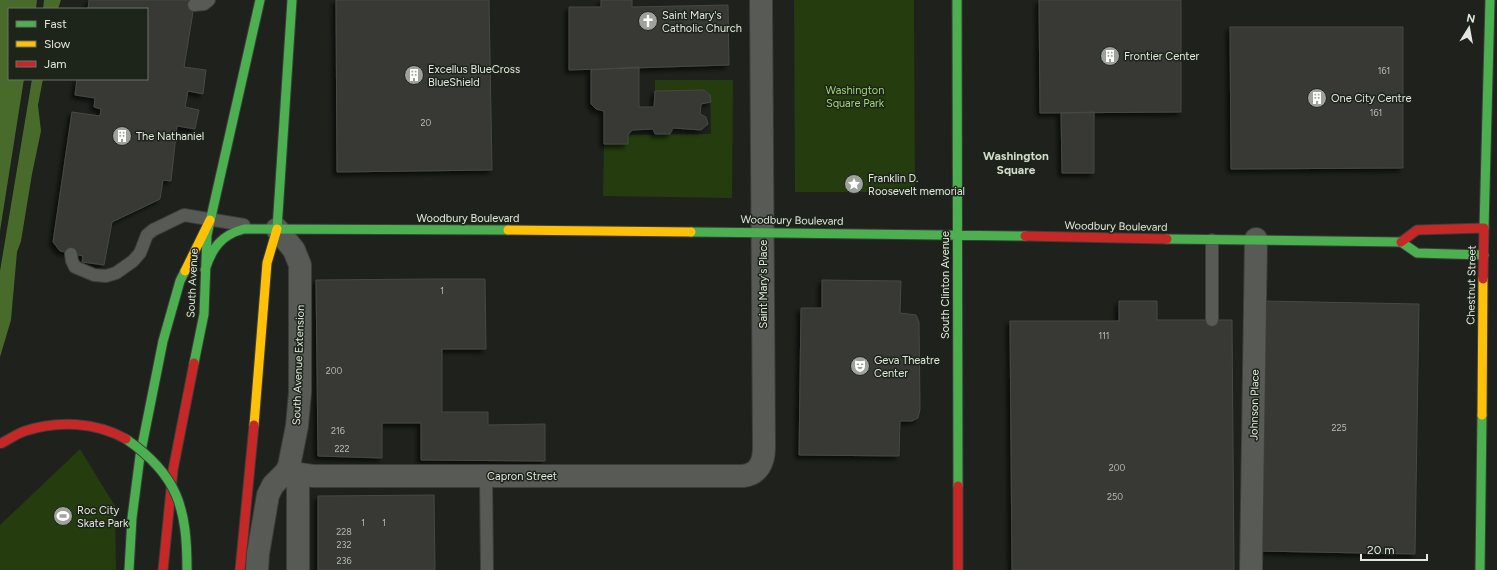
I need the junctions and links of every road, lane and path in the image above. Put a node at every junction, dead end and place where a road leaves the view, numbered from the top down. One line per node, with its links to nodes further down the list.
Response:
1 (209, 0): 7 (lane)
2 (260, 0): 8 (main road, South Avenue)
3 (292, 0): 10 (main road)
4 (761, 0): 11 (street, Saint Mary's Place)
5 (957, 0): 12 (main road, South Clinton Avenue)
6 (1490, 0): 9 (main road, Chestnut Street)
7 (194, 5)
8 (210, 220): 10 (lane); 16 (lane); 18 (main road, South Avenue); 24 (main road)
9 (1490, 228): 15 (main road); 17 (main road, Chestnut Street)
10 (277, 229): 11 (main road, Woodbury Boulevard); 18 (main road, Woodbury Boulevard); 22 (street, South Avenue Extension); 27 (main road)
11 (763, 232): 12 (main road, Woodbury Boulevard); 21 (street, Saint Mary's Place)
12 (956, 234): 14 (main road, Woodbury Boulevard); 31 (main road, South Clinton Avenue)
13 (1256, 239): 14 (main road, Woodbury Boulevard); 15 (main road, Woodbury Boulevard); 32 (street, Johnson Place)
14 (1212, 240): 19 (lane)
15 (1401, 242): 17 (main road)
16 (71, 254)
17 (1490, 256): 33 (main road, Chestnut Street)
18 (205, 270): 25 (main road, South Avenue)
19 (1212, 320)
20 (0, 444): 26 (main road, bridge)
21 (757, 470): 23 (street, Capron Street)
22 (292, 474): 23 (street, Capron Street); 28 (street, South Avenue Extension); 29 (street, South Avenue Extension)
23 (486, 476): 30 (lane)
24 (128, 570)
25 (163, 570)
26 (187, 570)
27 (240, 570)
28 (257, 570)
29 (298, 570)
30 (487, 570)
31 (958, 570)
32 (1251, 570)
33 (1480, 570)

